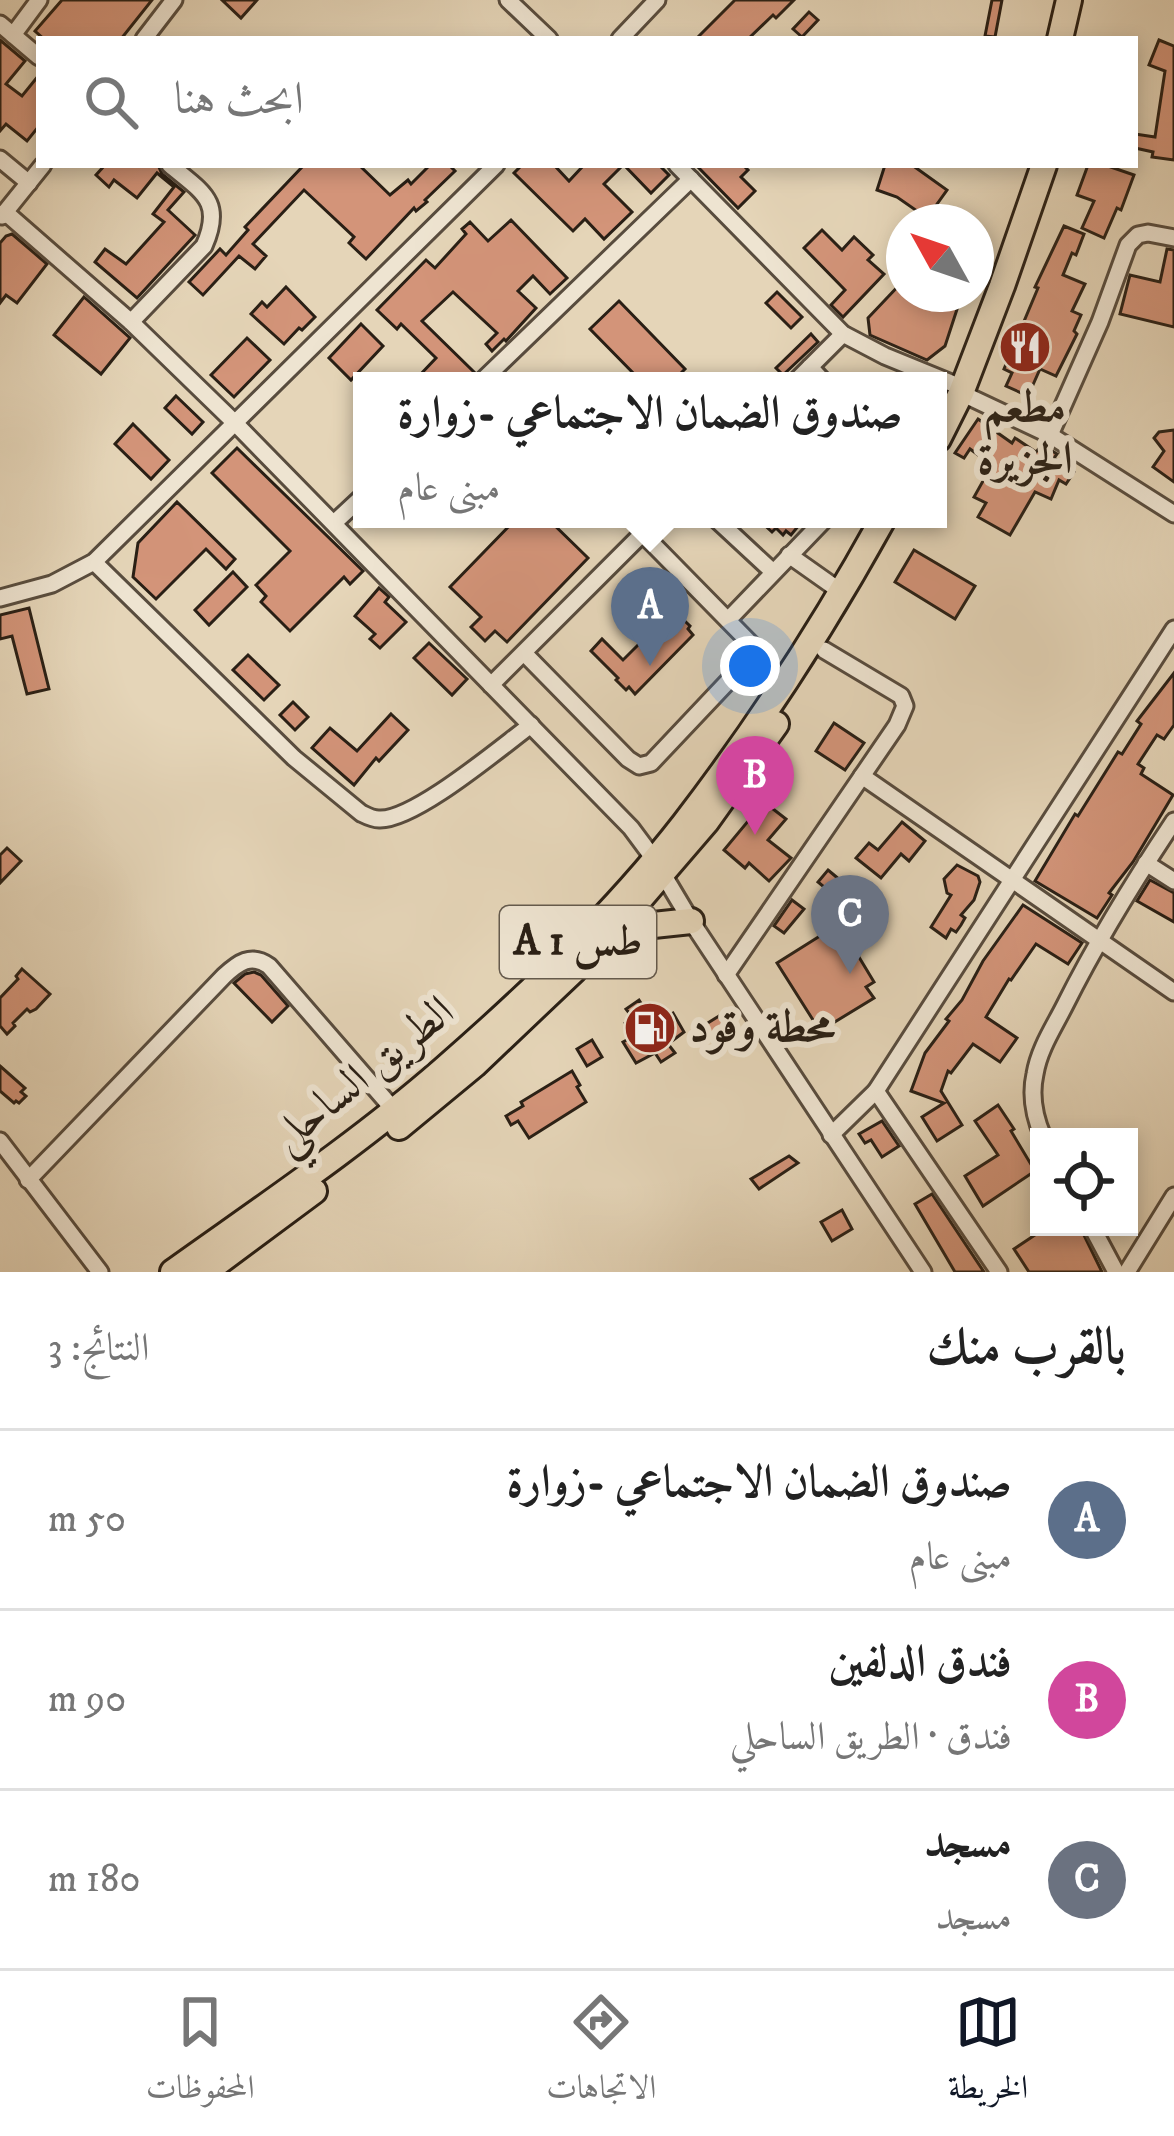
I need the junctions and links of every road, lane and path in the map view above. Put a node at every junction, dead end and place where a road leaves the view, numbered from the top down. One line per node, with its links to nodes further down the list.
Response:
1 (39, 0): 6 (street)
2 (174, 0): 7 (street)
3 (508, 0): 8 (street)
4 (657, 0): 9 (street)
5 (1076, 1): 10 (highway); 11 (highway)
6 (6, 30): 12 (street)
7 (146, 36)
8 (546, 36)
9 (623, 36)
10 (1061, 36)
11 (1075, 36)
12 (36, 55)
13 (0, 159): 21 (street)
14 (42, 168): 21 (street)
15 (174, 168): 24 (street)
16 (493, 168): 35 (street)
17 (680, 168): 20 (street)
18 (1027, 168): 32 (highway)
19 (1043, 168): 32 (highway)
20 (691, 179): 25 (street); 27 (street)
21 (29, 183): 22 (street)
22 (3, 215): 24 (street)
23 (1174, 238): 36 (street)
24 (131, 322): 35 (street)
25 (843, 334): 26 (street); 30 (street)
26 (810, 367): 28 (street); 29 (street)
27 (491, 372)
28 (805, 372)
29 (815, 372)
30 (922, 372)
31 (947, 383): 32 (street)
32 (956, 387): 33 (highway); 34 (highway); 36 (street)
33 (947, 398)
34 (947, 414)
35 (236, 424): 39 (street); 47 (street)
36 (1050, 435): 38 (street)
37 (353, 505): 39 (street)
38 (1174, 514)
39 (334, 523): 55 (street)
40 (649, 528): 45 (street)
41 (726, 528): 48 (street)
42 (815, 528): 46 (street)
43 (878, 528): 49 (highway, الطريق الساحلي / A 1 طس)
44 (895, 528): 53 (highway, الطريق الساحلي / A 1 طس)
45 (643, 534): 51 (street); 54 (street)
46 (789, 555): 48 (street); 49 (street)
47 (94, 562): 50 (street); 56 (street)
48 (773, 572): 51 (street)
49 (840, 591): 60 (highway, الطريق الساحلي / A 1 طس)
50 (0, 598)
51 (728, 620): 54 (street)
52 (1174, 628): 61 (street)
53 (824, 650): 57 (street); 60 (highway, الطريق الساحلي / A 1 طس)
54 (524, 652): 55 (street)
55 (491, 685): 56 (street)
56 (531, 725): 60 (street)
57 (862, 776): 61 (street); 66 (street)
58 (1174, 821): 59 (street)
59 (1146, 863): 62 (street); 64 (street)
60 (659, 867): 63 (street); 65 (highway, الطريق الساحلي / A 1 طس); 69 (highway, الطريق الساحلي / A 1 طس)
61 (1011, 880): 64 (street); 68 (street)
62 (1174, 881)
63 (691, 921): 65 (highway); 66 (street)
64 (1098, 940): 67 (street); 70 (street)
65 (600, 942): 78 (highway, الطريق الساحلي / A 1 طس)
66 (726, 975): 71 (street)
67 (1174, 992)
68 (876, 1091): 71 (street); 80 (street)
69 (394, 1110): 73 (street); 77 (highway, الطريق الساحلي / A 1 طس)
70 (1040, 1128)
71 (831, 1135): 79 (street)
72 (0, 1141): 73 (street)
73 (28, 1180): 76 (street)
74 (1174, 1196): 82 (street)
75 (1097, 1236): 81 (street)
76 (100, 1272)
77 (173, 1272)
78 (206, 1272)
79 (923, 1272)
80 (999, 1272)
81 (1116, 1272)
82 (1127, 1272)

